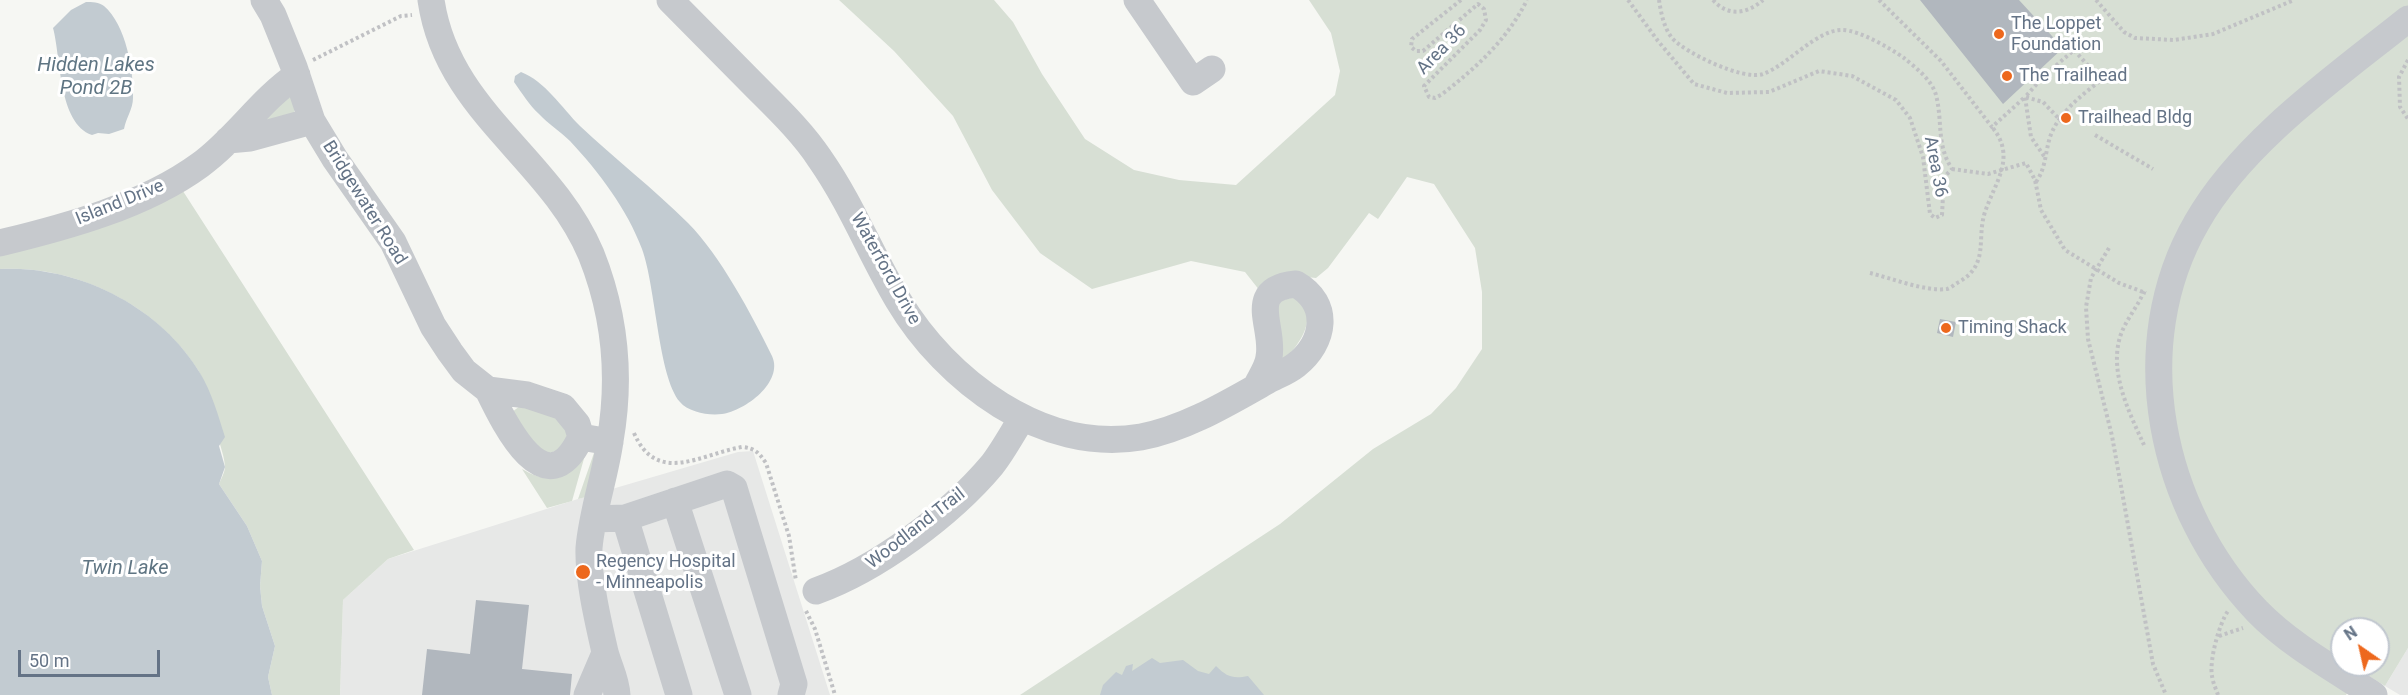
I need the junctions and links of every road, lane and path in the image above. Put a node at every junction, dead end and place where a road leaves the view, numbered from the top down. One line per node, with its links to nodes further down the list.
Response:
1 (264, 0): 17 (street, Bridgewater Road)
2 (430, 0): 39 (street)
3 (670, 0): 37 (street, Waterford Drive)
4 (1137, 0): 16 (street)
5 (1461, 0): 6 (path, Area 36)
6 (1527, 0)
7 (1628, 0): 27 (path, Area 36)
8 (1659, 0): 27 (path, Area 36)
9 (1713, 0): 10 (path)
10 (1763, 0)
11 (1879, 0): 22 (path)
12 (2096, 0): 13 (path)
13 (2294, 0)
14 (2408, 19): 46 (street)
15 (2408, 60): 19 (path)
16 (1212, 69)
17 (297, 75): 21 (street, Bridgewater Road); 24 (street, Island Drive)
18 (2025, 97): 20 (path); 20 (path); 22 (path); 25 (path)
19 (2408, 119)
20 (2061, 120): 25 (path)
21 (312, 121): 24 (street); 36 (street, Bridgewater Road)
22 (1992, 127): 28 (path)
23 (2095, 135): 26 (path)
24 (228, 140): 30 (street, Island Drive)
25 (2046, 159): 29 (path)
26 (2153, 169)
27 (1952, 170): 28 (path, Area 36)
28 (2003, 170): 29 (path); 33 (path)
29 (2036, 182): 32 (path)
30 (0, 243)
31 (2109, 248): 32 (path)
32 (2096, 268): 34 (path); 53 (path)
33 (1870, 273)
34 (2152, 295)
35 (1256, 387): 37 (street, Waterford Drive)
36 (488, 390): 38 (street); 38 (street, Bridgewater Road)
37 (1022, 418): 43 (street, Woodland Trail)
38 (581, 437): 39 (street)
39 (610, 442): 41 (street)
40 (675, 501): 42 (street); 50 (street); 51 (street)
41 (594, 519): 42 (street); 45 (street)
42 (625, 519): 49 (street)
43 (811, 599): 52 (path)
44 (2252, 624): 54 (path)
45 (605, 653): 47 (street); 48 (street)
46 (2364, 689)
47 (587, 695)
48 (617, 695)
49 (679, 695)
50 (738, 695)
51 (791, 695)
52 (835, 695)
53 (2166, 695)
54 (2218, 695)

